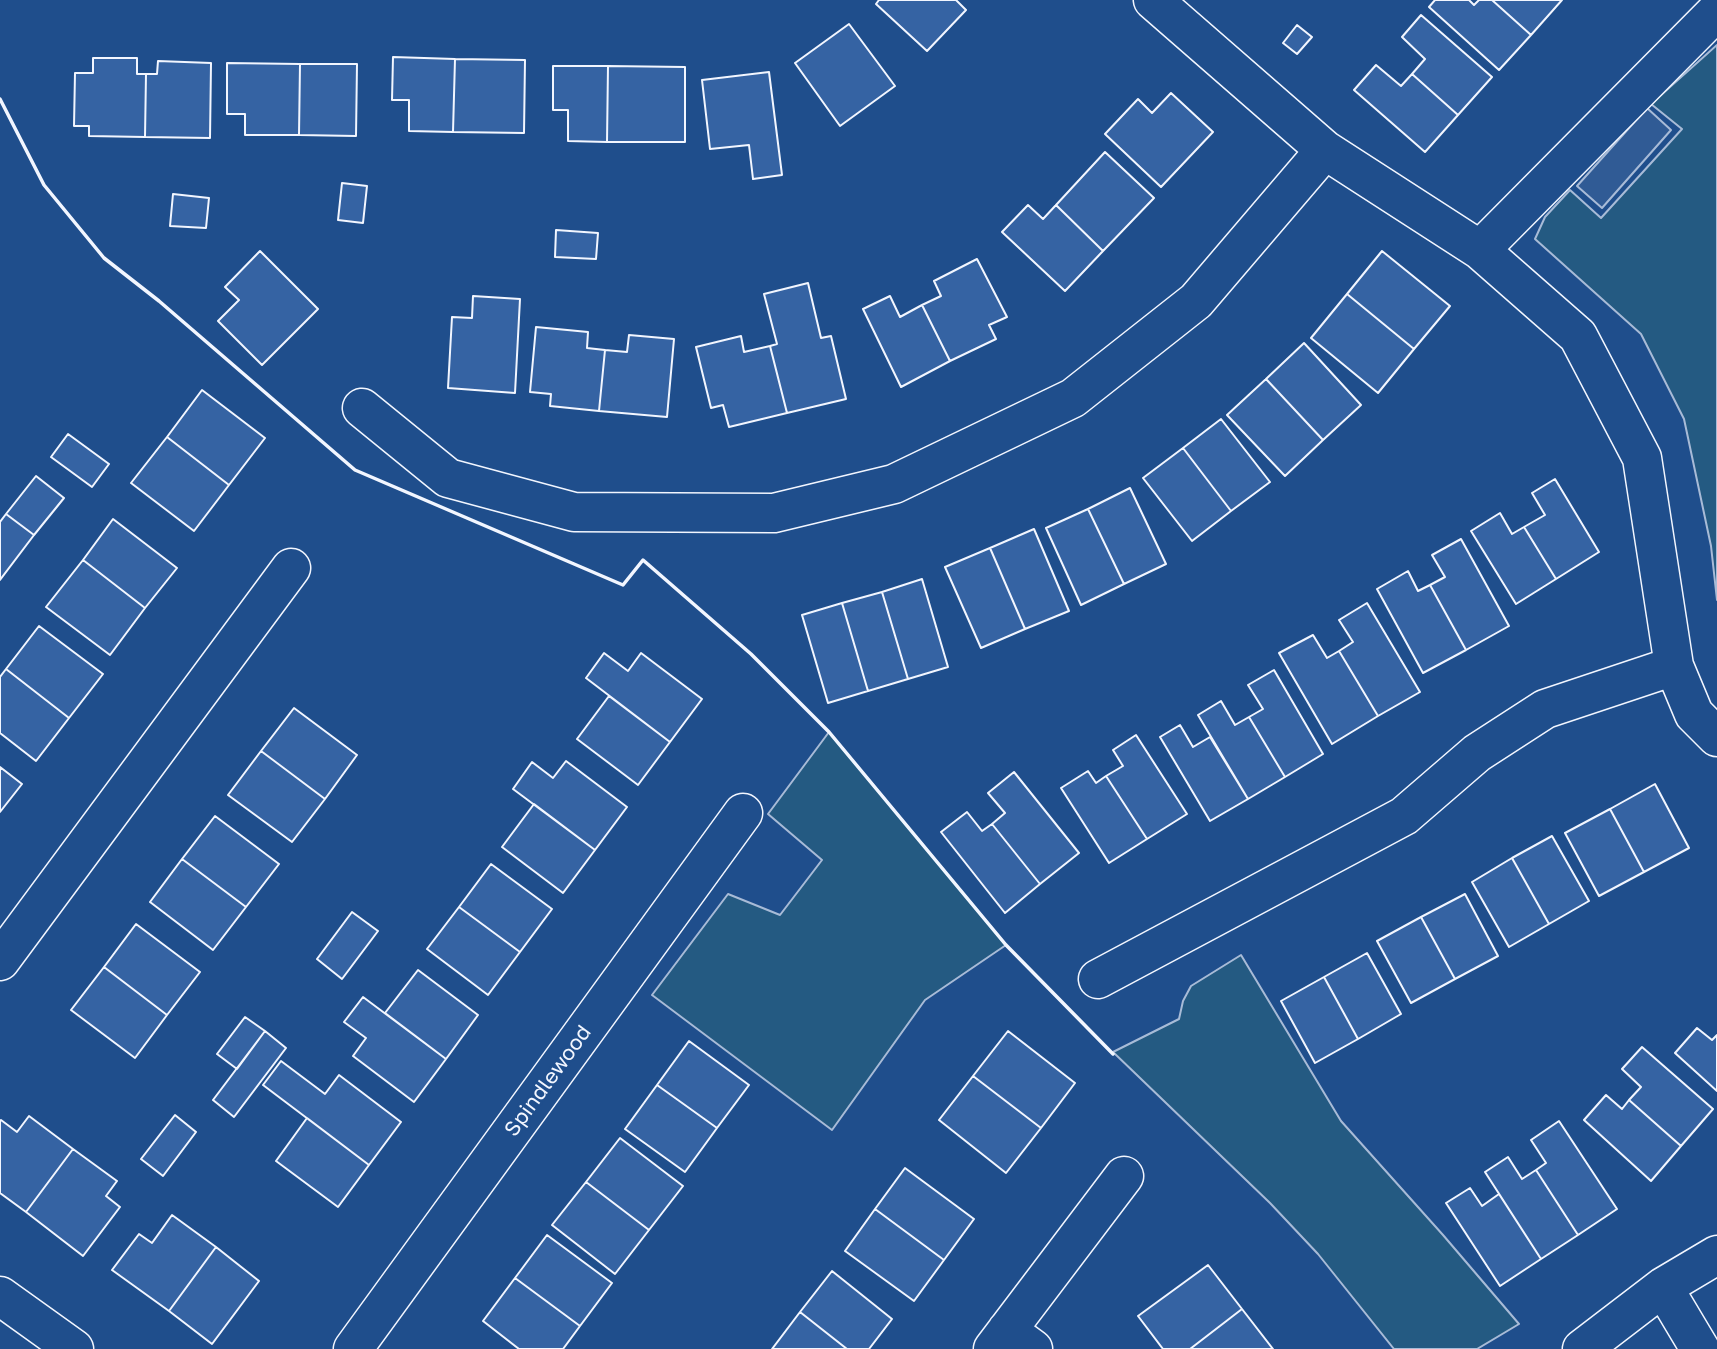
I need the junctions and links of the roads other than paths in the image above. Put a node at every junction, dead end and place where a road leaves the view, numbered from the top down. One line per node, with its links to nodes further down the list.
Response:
1 (1153, 0): 3 (street)
2 (1717, 11): 4 (street)
3 (1325, 150): 4 (street); 5 (street)
4 (1480, 250): 7 (street)
5 (362, 408)
6 (291, 568): 10 (street)
7 (1674, 666): 8 (street); 11 (street)
8 (1717, 737)
9 (743, 813): 18 (street, Spindlewood)
10 (0, 961)
11 (1098, 979)
12 (1124, 1176): 16 (street)
13 (1717, 1255): 14 (street)
14 (1663, 1287): 19 (street); 20 (street)
15 (0, 1296): 17 (street)
16 (1011, 1343)
17 (74, 1349)
18 (353, 1349)
19 (1583, 1349)
20 (1700, 1349)

